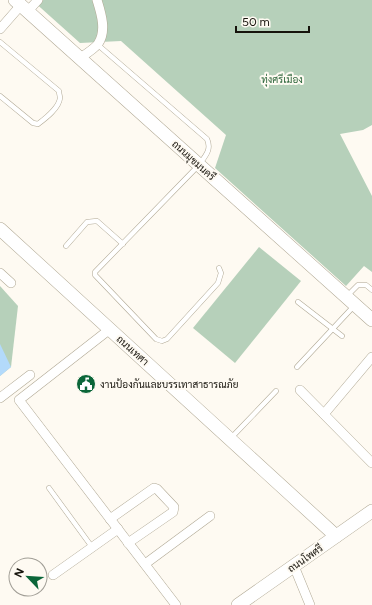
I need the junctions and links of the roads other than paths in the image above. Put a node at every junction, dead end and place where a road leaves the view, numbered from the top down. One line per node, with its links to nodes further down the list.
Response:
1 (38, 0): 3 (street)
2 (97, 0): 6 (street)
3 (21, 5): 4 (street); 7 (street, ถนนมุขมนครี)
4 (0, 29)
5 (0, 42): 8 (lane)
6 (98, 45): 7 (street); 9 (lane)
7 (80, 58): 9 (street, ถนนมุขมนครี)
8 (0, 96)
9 (199, 165): 11 (lane); 17 (street, ถนนมุขมนครี)
10 (0, 229): 20 (street, ถนนเทศา)
11 (123, 244): 12 (lane); 13 (lane)
12 (66, 246)
13 (219, 268)
14 (0, 273): 15 (street)
15 (11, 283)
16 (372, 290): 17 (lane)
17 (350, 301): 19 (street, ถนนมุขมนครี); 21 (lane)
18 (298, 302): 21 (lane)
19 (372, 320)
20 (110, 329): 30 (street, ถนนเทศา); 35 (street)
21 (333, 329): 22 (lane); 24 (lane)
22 (342, 336)
23 (372, 357): 29 (street)
24 (297, 367)
25 (30, 375): 28 (street)
26 (300, 390): 29 (street)
27 (276, 391): 30 (lane)
28 (0, 398)
29 (324, 414): 31 (street)
30 (230, 439): 37 (street, ถนนเทศา)
31 (372, 463)
32 (49, 488): 39 (lane)
33 (372, 511): 37 (street, ถนนโพศรี)
34 (210, 516): 40 (street)
35 (110, 519): 36 (street); 38 (street)
36 (118, 529): 38 (street); 39 (street)
37 (336, 536): 41 (street, ถนนโพศรี)
38 (128, 543): 40 (street)
39 (92, 547): 42 (street)
40 (145, 564): 43 (street)
41 (294, 566): 44 (street, ถนนโพศรี); 45 (street)
42 (53, 575)
43 (176, 605)
44 (238, 605)
45 (310, 605)

